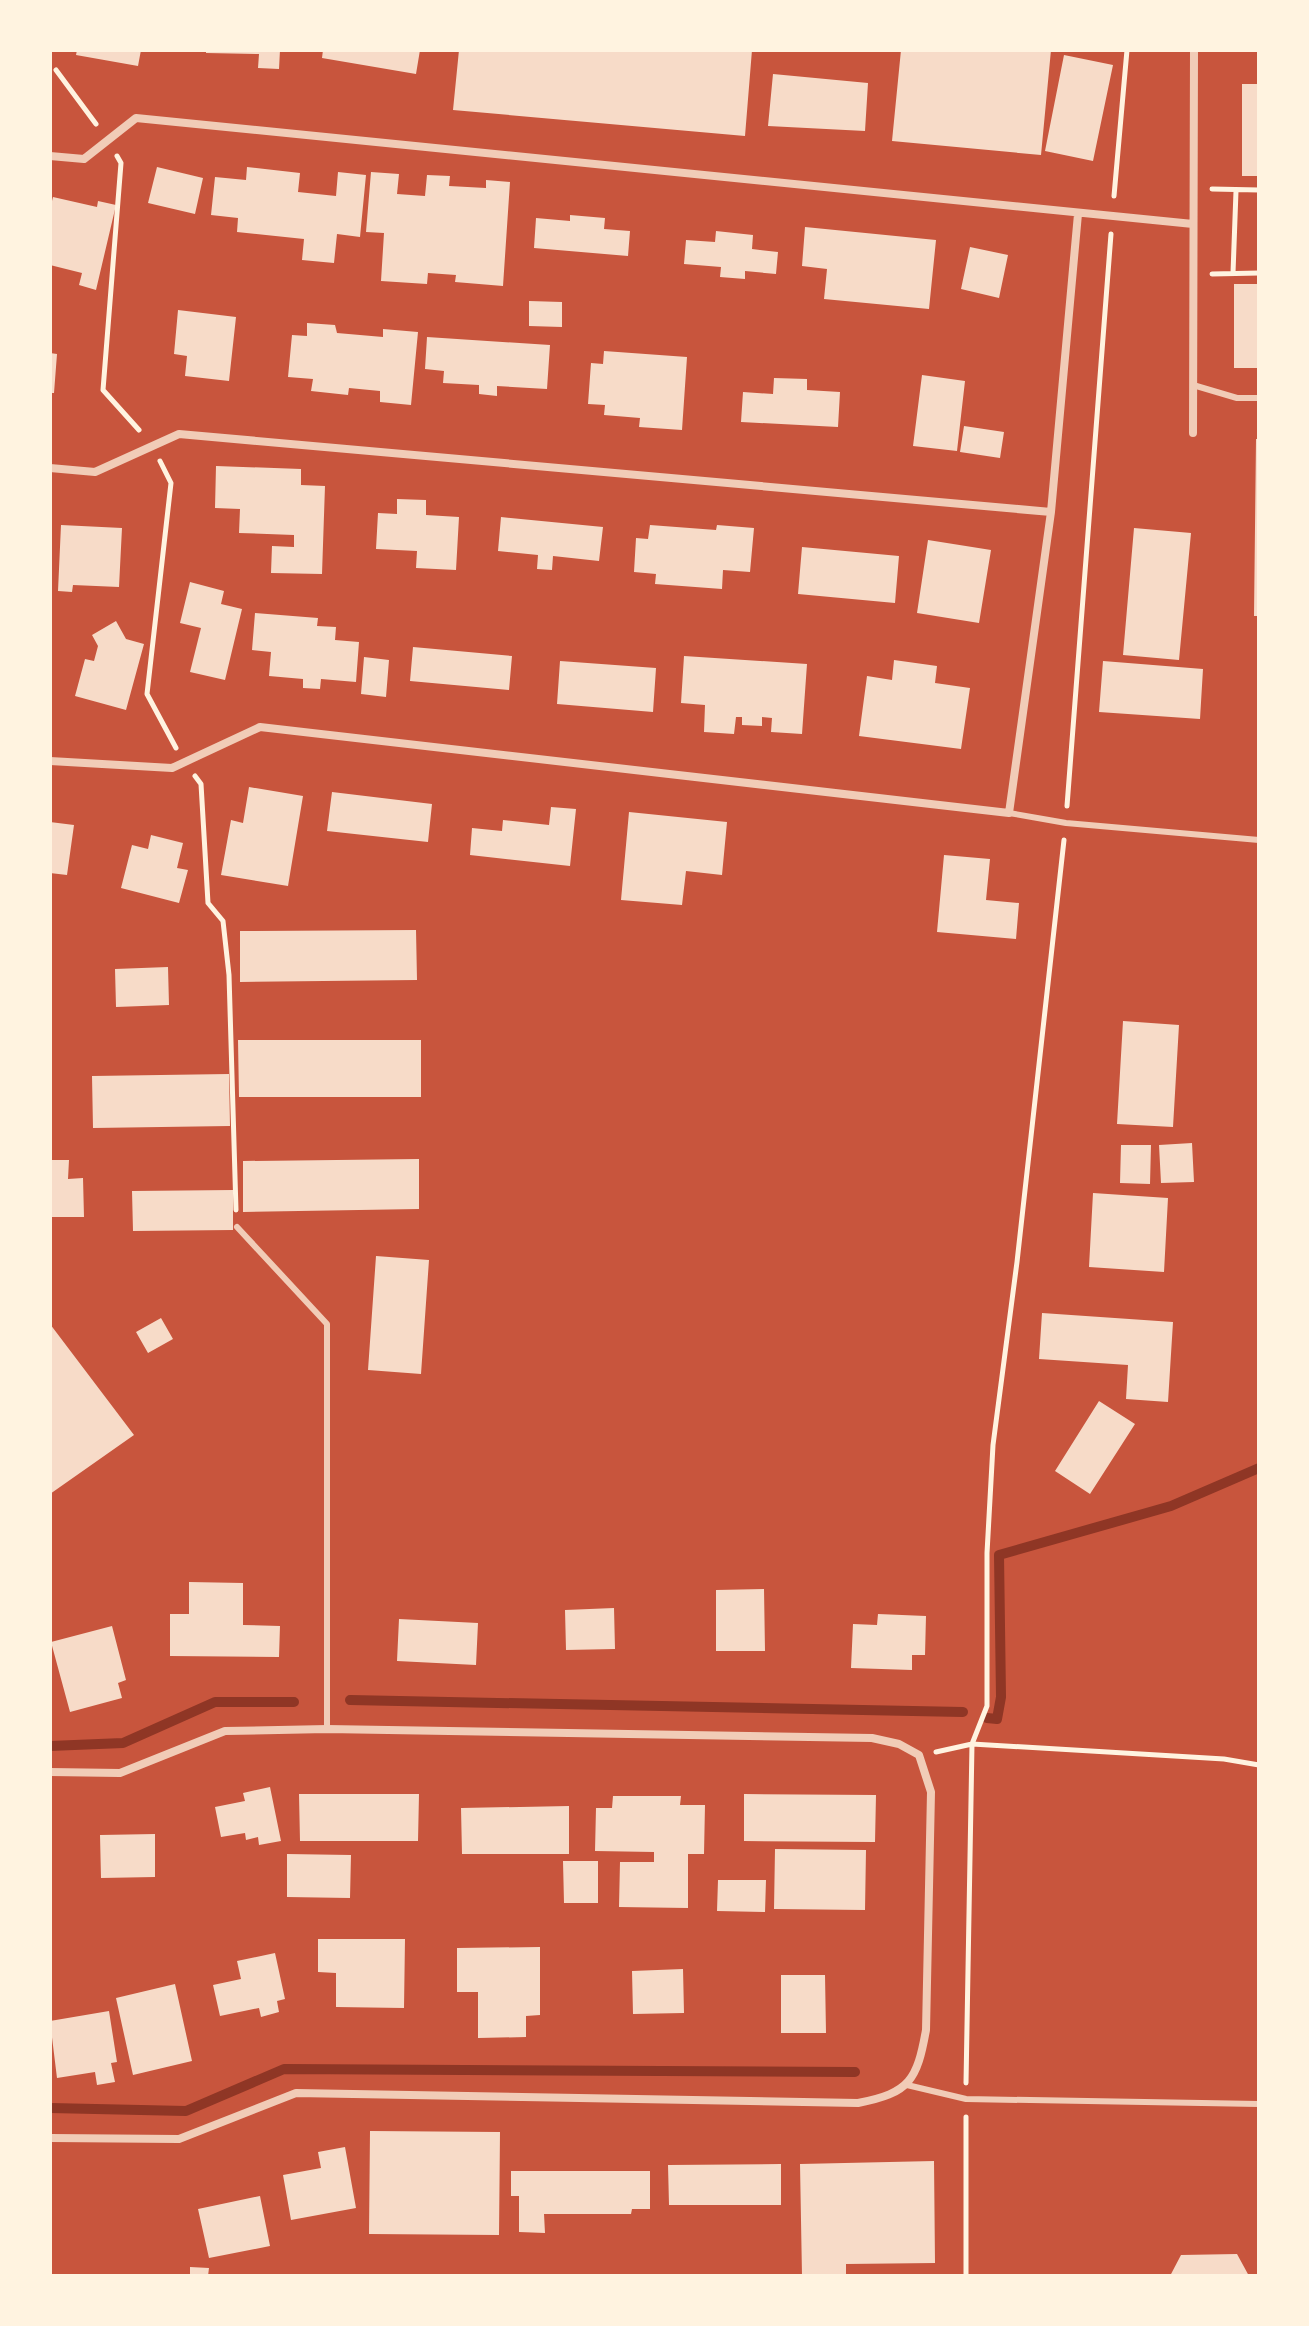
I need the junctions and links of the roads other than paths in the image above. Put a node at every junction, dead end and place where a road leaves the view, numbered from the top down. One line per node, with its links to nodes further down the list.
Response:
1 (1194, 50): 4 (street)
2 (50, 156): 3 (street)
3 (1078, 214): 4 (street); 9 (street)
4 (1193, 224): 5 (street)
5 (1193, 385): 6 (lane); 7 (street)
6 (1259, 398)
7 (1193, 433)
8 (50, 468): 9 (street)
9 (1051, 512): 11 (street)
10 (50, 761): 11 (street)
11 (1009, 813): 12 (lane)
12 (1259, 840)
13 (237, 1227): 14 (lane)
14 (327, 1729): 15 (street); 16 (street)
15 (50, 1772)
16 (907, 2085): 17 (lane); 18 (street)
17 (1259, 2104)
18 (50, 2138)

